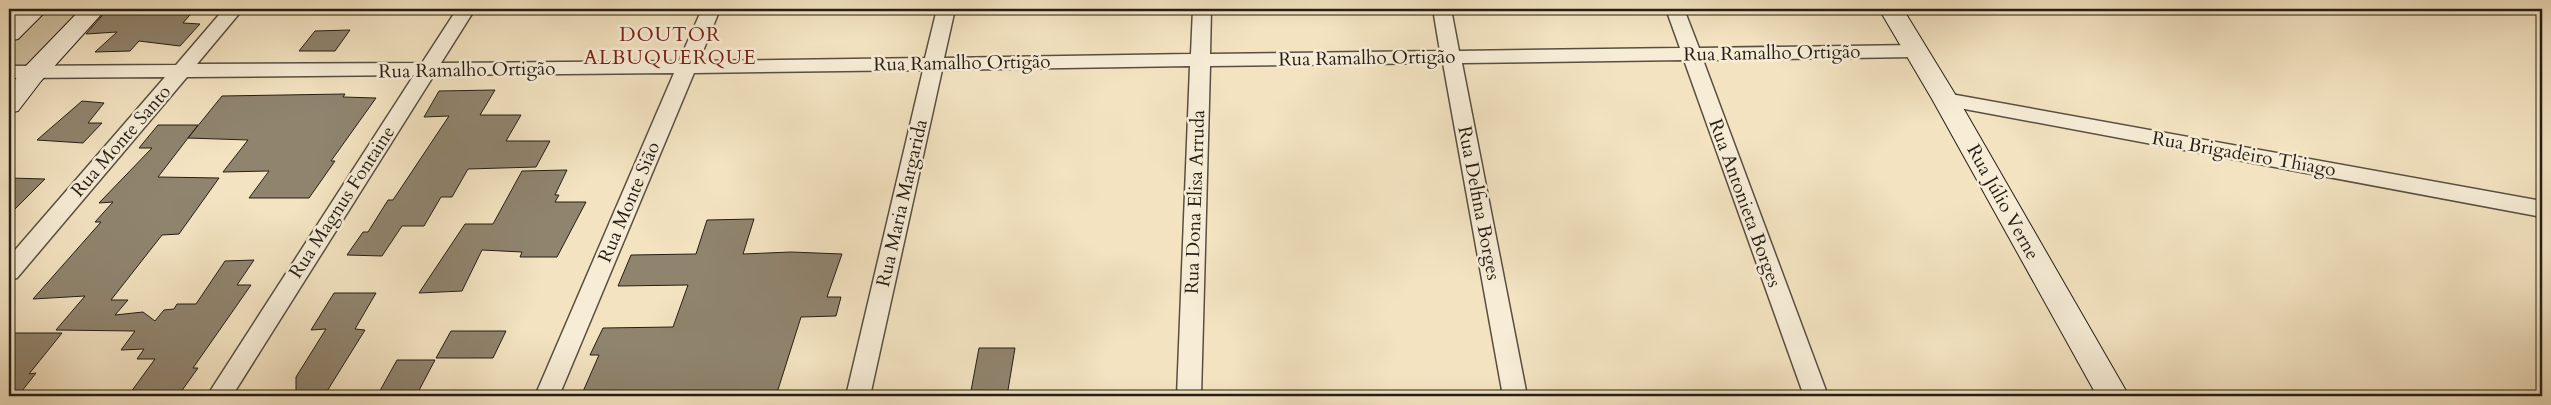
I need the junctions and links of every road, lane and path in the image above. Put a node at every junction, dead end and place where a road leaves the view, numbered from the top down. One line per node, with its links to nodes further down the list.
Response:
1 (36, 9): 11 (street)
2 (94, 9): 20 (street)
3 (234, 9): 21 (street, Rua Monte Santo)
4 (466, 9): 18 (street, Rua Magnus Fontaine)
5 (711, 9): 17 (street, Rua Monte Sião)
6 (946, 9): 16 (street, Rua Maria Margarida)
7 (1202, 9): 15 (street, Rua Dona Elisa Arruda)
8 (1442, 9): 14 (street, Rua Delfina Borges)
9 (1675, 9): 13 (street, Rua Antonieta Borges)
10 (1891, 9): 12 (street, Rua Júlio Verne)
11 (9, 34)
12 (1915, 51): 13 (street, Rua Ramalho Ortigão); 22 (street, Rua Júlio Verne)
13 (1691, 54): 14 (street, Rua Ramalho Ortigão); 31 (street, Rua Antonieta Borges)
14 (1452, 57): 15 (street, Rua Ramalho Ortigão); 30 (street, Rua Delfina Borges)
15 (1200, 60): 16 (street, Rua Ramalho Ortigão); 29 (street, Rua Dona Elisa Arruda)
16 (934, 63): 17 (street, Rua Ramalho Ortigão); 28 (street, Rua Maria Margarida)
17 (686, 67): 18 (street, Rua Ramalho Ortigão); 27 (street, Rua Monte Sião)
18 (427, 70): 21 (street, Rua Ramalho Ortigão); 26 (street, Rua Magnus Fontaine)
19 (9, 72): 20 (street, Rua Ramalho Ortigão)
20 (35, 72): 21 (street, Rua Ramalho Ortigão); 23 (street)
21 (179, 73): 25 (street, Rua Monte Santo)
22 (1946, 99): 24 (street, Rua Brigadeiro Thiago); 32 (street, Rua Júlio Verne)
23 (9, 105)
24 (2542, 209)
25 (9, 272)
26 (218, 396)
27 (547, 396)
28 (858, 396)
29 (1189, 396)
30 (1515, 396)
31 (1816, 396)
32 (2113, 396)

